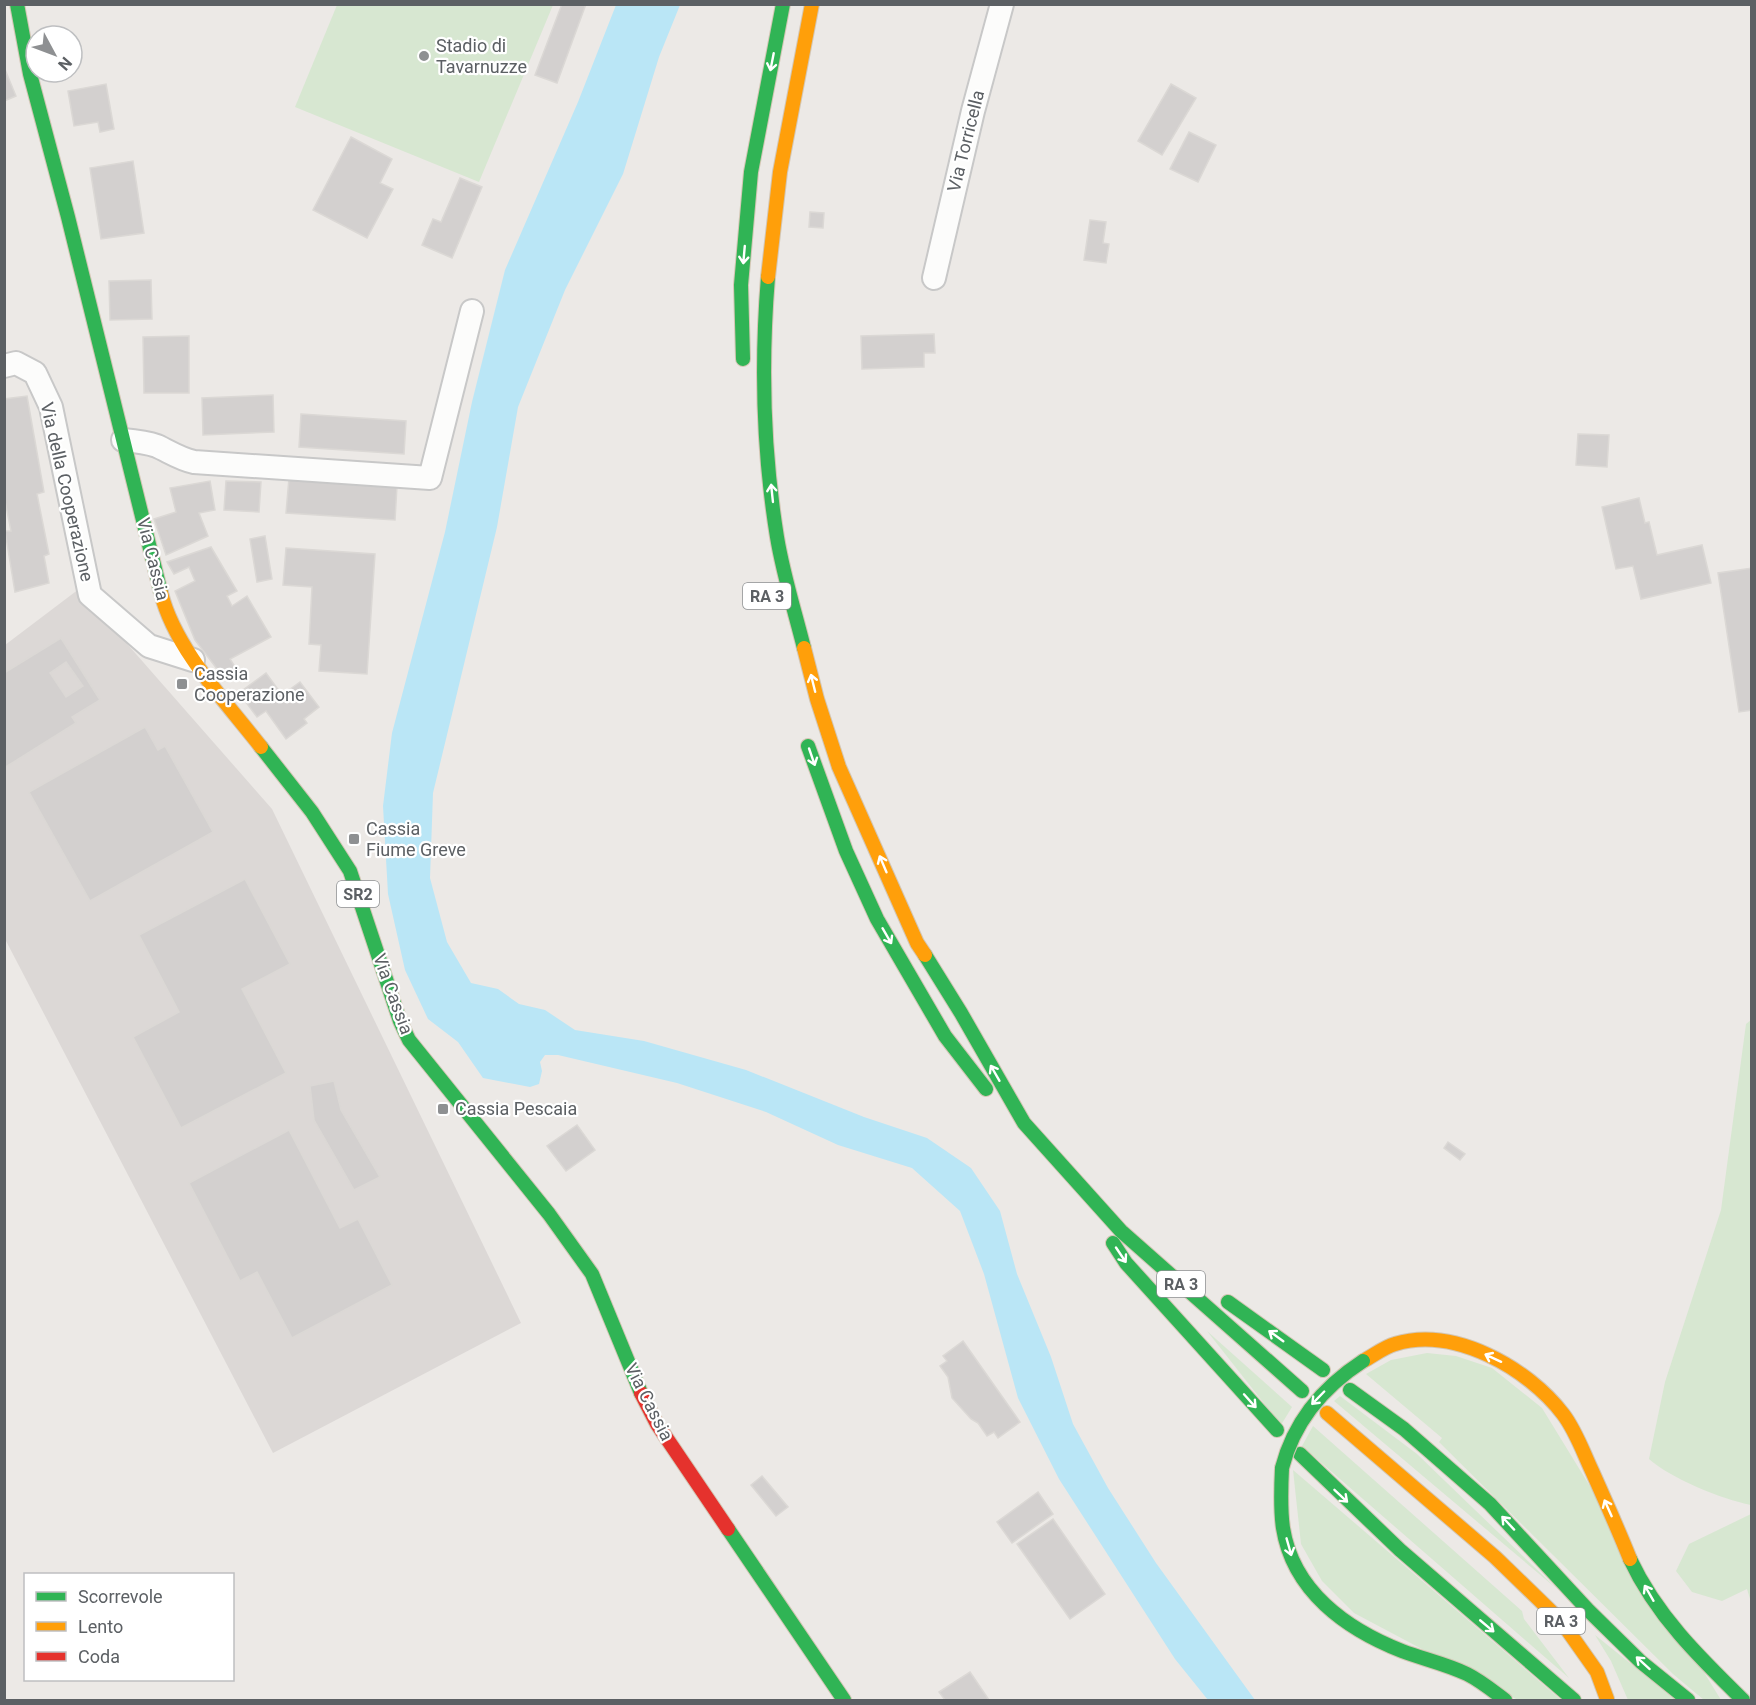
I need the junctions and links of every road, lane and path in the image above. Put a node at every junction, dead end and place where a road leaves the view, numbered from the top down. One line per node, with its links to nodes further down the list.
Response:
1 (17, 4): 9 (main road, Via Cassia / SR2)
2 (783, 4): 8 (main road, one-way to 8)
3 (812, 4): 12 (main road, RA 3, one-way to 3)
4 (1002, 4): 5 (street, Via Torricella)
5 (934, 278)
6 (472, 311): 9 (street)
7 (4, 366): 10 (street, Via della Cooperazione)
8 (743, 375)
9 (123, 440): 10 (main road, Via Cassia / SR2)
10 (192, 660): 23 (main road, Via Cassia / SR2)
11 (803, 730): 12 (main road, RA 3, one-way to 12)
12 (1024, 1123): 13 (main road, RA 3)
13 (1065, 1171): 14 (main road); 18 (main road, RA 3); 20 (main road, one-way to 20)
14 (1192, 1275)
15 (1218, 1294): 16 (main road, one-way to 15)
16 (1323, 1370)
17 (1350, 1390): 26 (main road, one-way to 17)
18 (1302, 1391)
19 (1327, 1413): 22 (main road, RA 3)
20 (1277, 1430)
21 (1300, 1454): 25 (main road, one-way to 25)
22 (1607, 1699)
23 (844, 1701)
24 (1504, 1701): 27 (main road, one-way to 24, bridge)
25 (1574, 1701)
26 (1688, 1701)
27 (1743, 1701)

